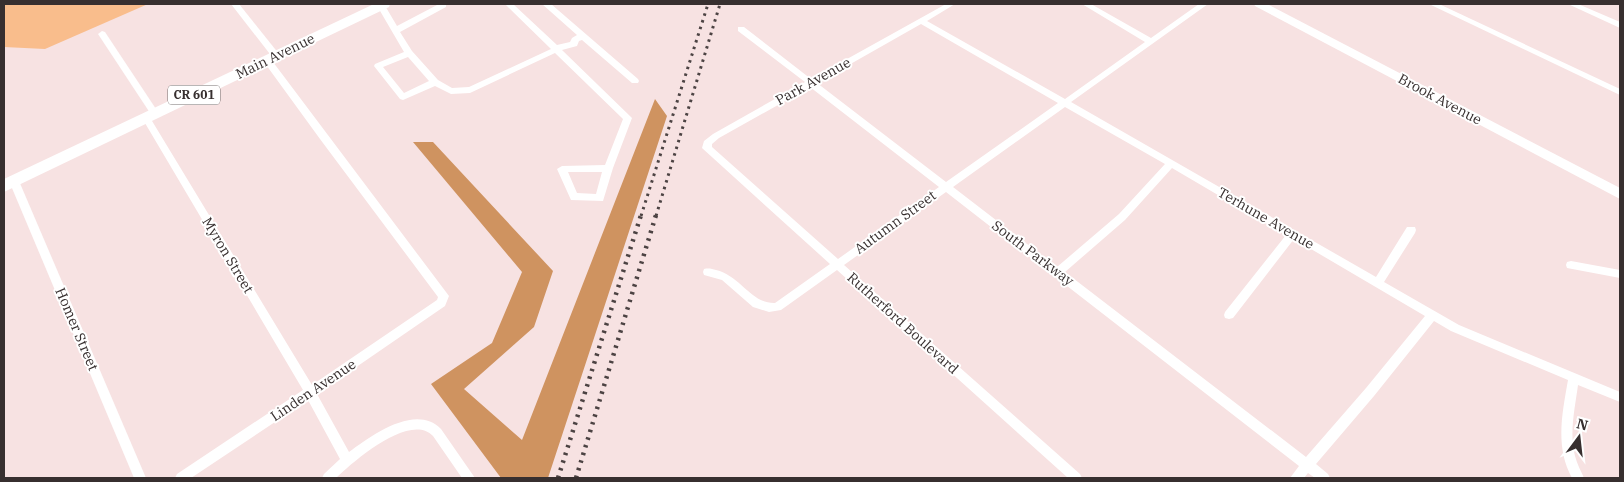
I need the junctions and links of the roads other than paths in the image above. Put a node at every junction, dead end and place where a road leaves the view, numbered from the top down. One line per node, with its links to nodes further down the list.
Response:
1 (235, 4): 21 (street)
2 (382, 4): 15 (street); 21 (main road, Main Avenue / CR 601)
3 (509, 4): 19 (street)
4 (546, 4): 17 (street)
5 (951, 4): 12 (street, Park Avenue)
6 (1086, 4): 18 (street)
7 (1204, 4): 18 (street, Autumn Street)
8 (1259, 4): 31 (main road, Brook Avenue)
9 (1433, 4): 25 (street)
10 (1572, 4): 13 (street)
11 (443, 6): 15 (street)
12 (921, 21): 24 (street, Park Avenue); 26 (street, Terhune Avenue)
13 (1620, 26)
14 (741, 29): 24 (street, South Parkway)
15 (397, 30): 20 (street)
16 (102, 34): 27 (street, Myron Street)
17 (579, 38): 19 (street); 22 (street)
18 (1150, 41): 26 (street, Autumn Street)
19 (559, 48): 23 (street); 29 (street)
20 (409, 52): 23 (street); 23 (street)
21 (271, 58): 27 (main road, Main Avenue / CR 601); 47 (street, Linden Avenue)
22 (635, 80)
23 (435, 82)
24 (809, 83): 30 (street, Park Avenue); 34 (street, South Parkway)
25 (1620, 92)
26 (1064, 102): 28 (street, Terhune Avenue); 34 (street, Autumn Street)
27 (150, 116): 33 (main road, Main Avenue / CR 601); 47 (street, Myron Street)
28 (1171, 163): 37 (street, Terhune Avenue); 41 (street)
29 (608, 168): 29 (street)
30 (728, 169): 38 (street, Rutherford Boulevard)
31 (1587, 176): 32 (main road); 35 (main road, Brook Avenue)
32 (1620, 183)
33 (9, 184): 51 (street, Homer Street)
34 (946, 186): 38 (street, Autumn Street); 41 (street, South Parkway)
35 (1620, 194)
36 (1411, 230): 43 (street)
37 (1293, 233): 43 (street, Terhune Avenue); 45 (street)
38 (837, 264): 40 (street, Autumn Street); 55 (street, Rutherford Boulevard)
39 (1571, 265): 42 (street)
40 (708, 272)
41 (1058, 272): 50 (street, South Parkway)
42 (1620, 274)
43 (1378, 283): 44 (street, Terhune Avenue)
44 (1433, 314): 46 (street, Terhune Avenue); 50 (street)
45 (1229, 315)
46 (1574, 378): 48 (street, Terhune Avenue); 58 (street)
47 (310, 392): 49 (street, Myron Street); 52 (street, Linden Avenue)
48 (1620, 397)
49 (347, 460): 53 (street); 54 (street)
50 (1307, 465): 56 (street); 57 (street, South Parkway)
51 (140, 478)
52 (181, 478)
53 (328, 478)
54 (469, 478)
55 (1076, 478)
56 (1296, 478)
57 (1324, 478)
58 (1578, 478)

